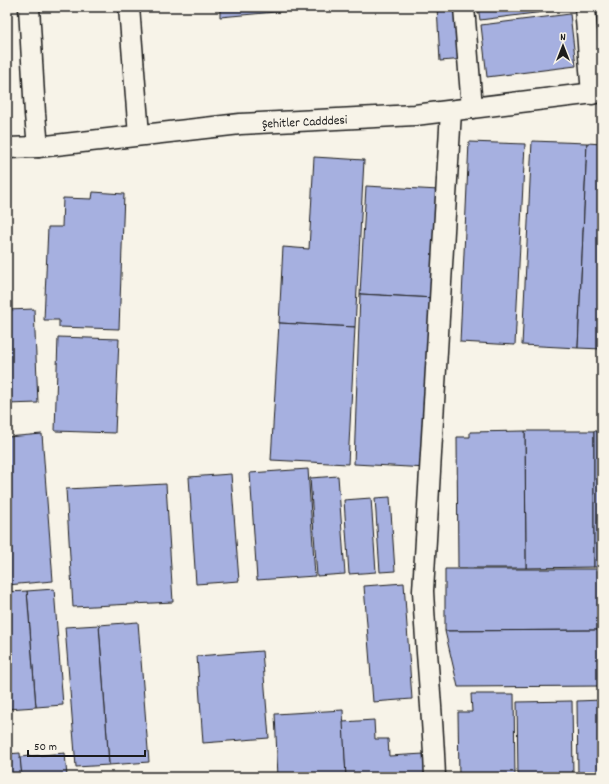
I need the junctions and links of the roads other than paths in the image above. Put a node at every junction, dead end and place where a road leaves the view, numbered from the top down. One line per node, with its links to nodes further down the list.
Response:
1 (29, 7): 9 (street)
2 (129, 7): 8 (street)
3 (464, 7): 6 (street)
4 (585, 7): 5 (street)
5 (597, 93): 6 (street, Şehitler Cadddesi)
6 (472, 108): 7 (street, Şehitler Cadddesi)
7 (451, 111): 8 (street, Şehitler Cadddesi); 11 (street)
8 (139, 134): 9 (street, Şehitler Cadddesi)
9 (38, 147): 10 (street, Şehitler Cadddesi)
10 (7, 148)
11 (435, 777)

